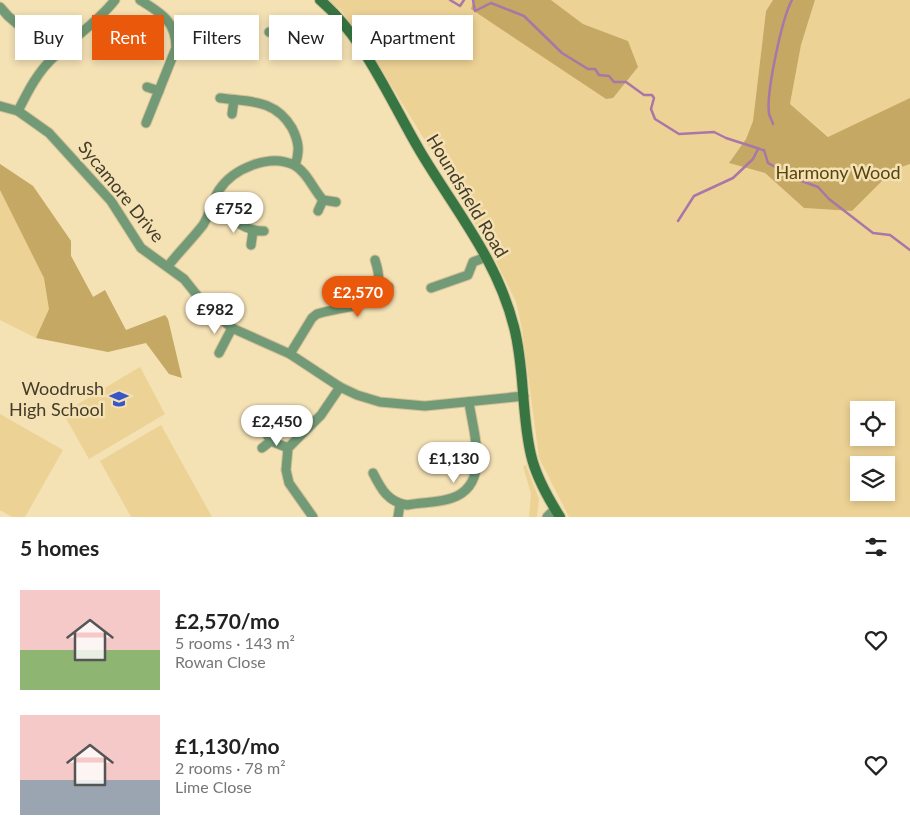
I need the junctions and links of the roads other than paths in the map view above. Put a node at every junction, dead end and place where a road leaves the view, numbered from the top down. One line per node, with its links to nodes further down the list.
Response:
1 (115, 0): 8 (street)
2 (140, 0): 11 (street)
3 (320, 0): 5 (street, Houndsfield Road)
4 (0, 6): 6 (street)
5 (334, 15)
6 (15, 22)
7 (342, 23): 26 (street, Houndsfield Road)
8 (82, 33)
9 (52, 60): 15 (street)
10 (146, 87): 11 (street)
11 (159, 91): 17 (street)
12 (220, 98): 13 (street)
13 (234, 100): 16 (street); 18 (street)
14 (0, 106): 15 (street, Sycamore Drive)
15 (18, 111): 28 (street, Sycamore Drive)
16 (232, 114)
17 (146, 123)
18 (295, 165): 19 (street); 21 (street)
19 (323, 200): 20 (street); 22 (street)
20 (336, 202)
21 (211, 207): 24 (street); 28 (street)
22 (318, 211)
23 (264, 231): 24 (street)
24 (254, 232): 25 (street)
25 (251, 245)
26 (486, 257): 31 (street); 36 (street, Houndsfield Road)
27 (376, 260): 29 (street)
28 (168, 266): 32 (street, Sycamore Drive)
29 (378, 286): 30 (street); 34 (street)
30 (389, 287)
31 (431, 288)
32 (232, 328): 33 (street); 34 (street, Sycamore Drive)
33 (219, 353)
34 (290, 354): 35 (street, Sycamore Drive)
35 (340, 387): 37 (street, Sycamore Drive); 41 (street)
36 (524, 396): 37 (street, Sycamore Drive); 44 (street, Houndsfield Road)
37 (469, 402): 43 (street)
38 (264, 430): 39 (street)
39 (270, 441): 40 (street); 41 (street)
40 (262, 448)
41 (288, 448): 45 (street)
42 (373, 473): 43 (street)
43 (400, 504): 46 (street)
44 (557, 513): 47 (street)
45 (313, 517)
46 (398, 517)
47 (547, 517)

